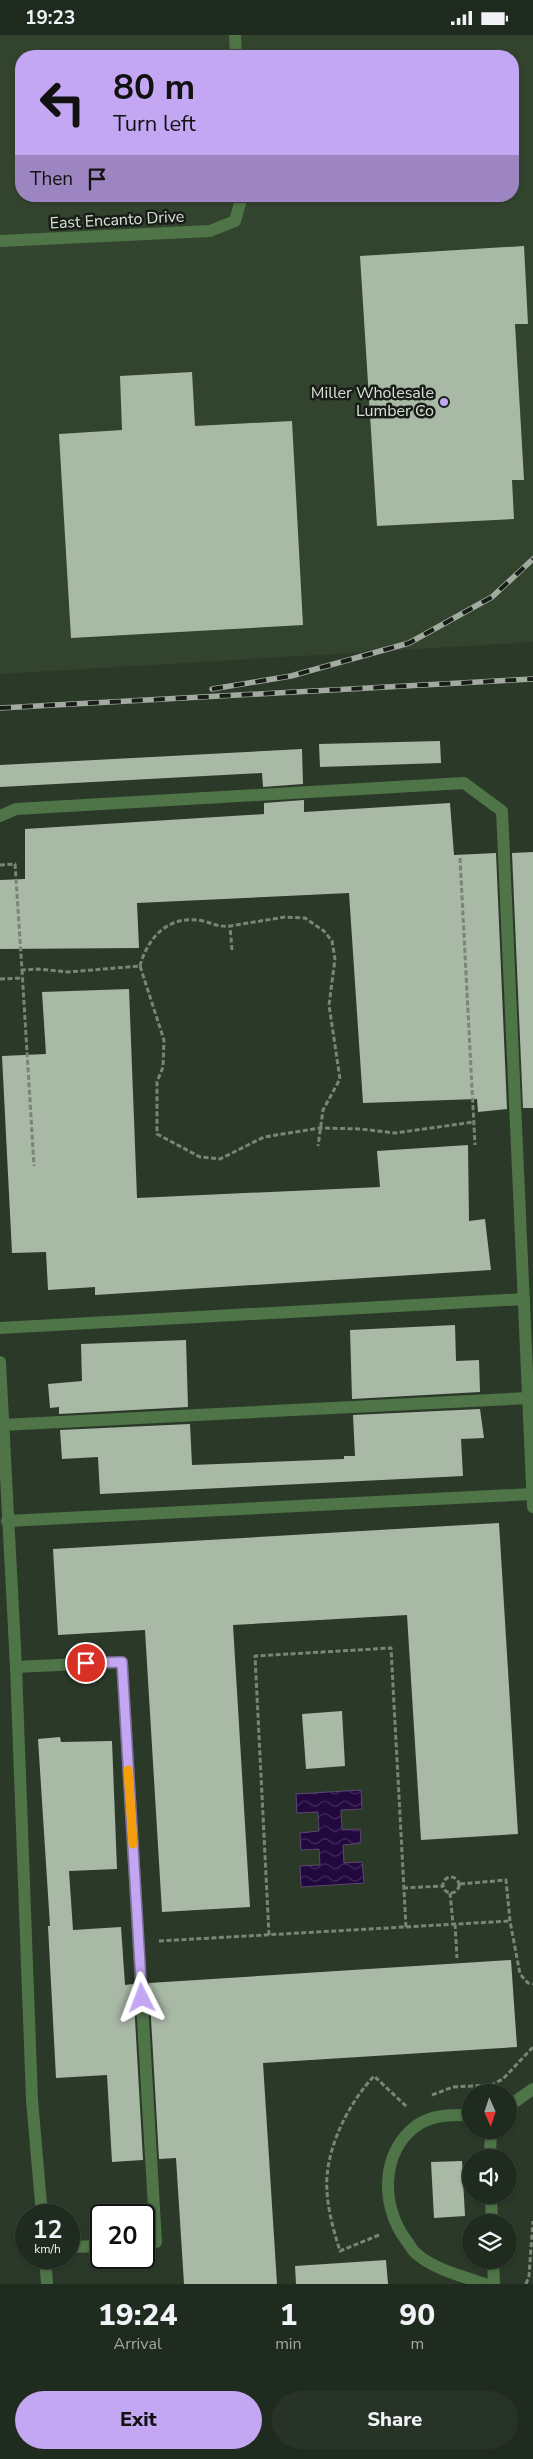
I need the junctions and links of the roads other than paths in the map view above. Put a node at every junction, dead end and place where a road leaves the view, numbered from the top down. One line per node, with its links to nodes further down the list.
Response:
1 (235, 35): 2 (street)
2 (236, 50)
3 (240, 202): 4 (street, East Encanto Drive)
4 (0, 241)
5 (0, 816): 6 (street)
6 (524, 1299): 7 (street); 9 (street)
7 (0, 1328)
8 (0, 1362): 10 (street)
9 (528, 1398): 10 (street); 11 (street)
10 (2, 1425): 12 (street)
11 (533, 1500): 12 (street)
12 (7, 1521): 13 (street)
13 (16, 1667): 17 (street); 18 (street)
14 (533, 2089): 15 (street)
15 (518, 2100)
16 (462, 2115): 24 (street)
17 (41, 2204)
18 (154, 2204)
19 (155, 2225): 20 (street)
20 (155, 2242)
21 (46, 2269): 23 (street)
22 (493, 2269): 25 (street)
23 (47, 2284)
24 (485, 2284)
25 (494, 2284)

